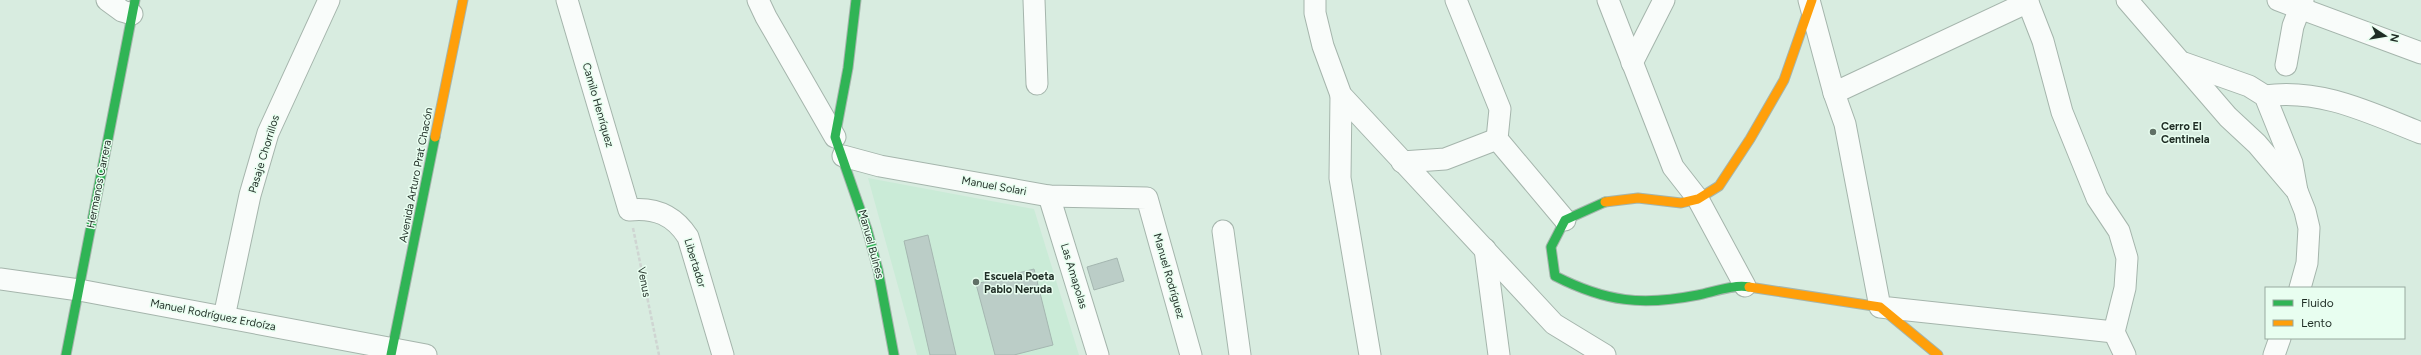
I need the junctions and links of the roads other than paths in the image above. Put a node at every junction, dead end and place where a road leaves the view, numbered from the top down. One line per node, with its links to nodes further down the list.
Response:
1 (107, 0): 17 (street, Hermanos Carrera)
2 (329, 0): 43 (street, Pasaje Chorrillos)
3 (464, 0): 46 (street, Avenida Arturo Prat Chacón)
4 (567, 0): 34 (street, Camilo Henríquez)
5 (758, 0): 28 (street, Manuel Bulnes)
6 (856, 0): 28 (street)
7 (1034, 0): 22 (street)
8 (1315, 0): 24 (street)
9 (1456, 0): 27 (street)
10 (1608, 0): 19 (street)
11 (1664, 0): 19 (street)
12 (2127, 0): 20 (street)
13 (2278, 0): 16 (street)
14 (2028, 1): 23 (street); 44 (street)
15 (1810, 2): 23 (street); 33 (street)
16 (2301, 4): 18 (street); 21 (street)
17 (133, 7): 41 (street, Hermanos Carrera)
18 (2421, 53)
19 (1632, 63): 33 (street)
20 (2184, 63): 25 (street); 30 (street)
21 (2286, 65)
22 (1037, 84)
23 (1834, 93): 42 (street)
24 (1341, 95): 29 (street); 54 (street)
25 (2265, 96): 26 (street); 30 (street)
26 (2421, 133)
27 (1497, 139): 29 (street); 35 (street)
28 (839, 147): 31 (street, Manuel Solari); 50 (street, Manuel Bulnes)
29 (1402, 162): 37 (street)
30 (2297, 191): 40 (street)
31 (1050, 196): 32 (street, Manuel Solari); 51 (street, Las Amapolas)
32 (1147, 198): 52 (street, Manuel Rodríguez)
33 (1698, 199): 35 (street); 39 (street)
34 (629, 210): 49 (street, Libertador)
35 (1565, 220): 39 (street)
36 (1223, 231): 53 (street)
37 (1485, 249): 55 (street); 56 (street)
38 (0, 279): 41 (street, Manuel Rodríguez Erdoíza)
39 (1745, 286): 42 (street)
40 (2300, 287)
41 (79, 290): 43 (street, Manuel Rodríguez Erdoíza); 47 (street, Hermanos Carrera)
42 (1880, 307): 44 (street); 57 (street)
43 (224, 317): 46 (street, Manuel Rodríguez Erdoíza)
44 (2114, 332): 58 (street)
45 (2280, 339): 59 (street)
46 (392, 352): 48 (street, Manuel Rodríguez Erdoíza)
47 (66, 355)
48 (426, 355)
49 (723, 355)
50 (894, 355)
51 (1098, 355)
52 (1191, 355)
53 (1240, 355)
54 (1370, 355)
55 (1499, 355)
56 (1605, 355)
57 (1938, 355)
58 (2125, 355)
59 (2274, 355)

